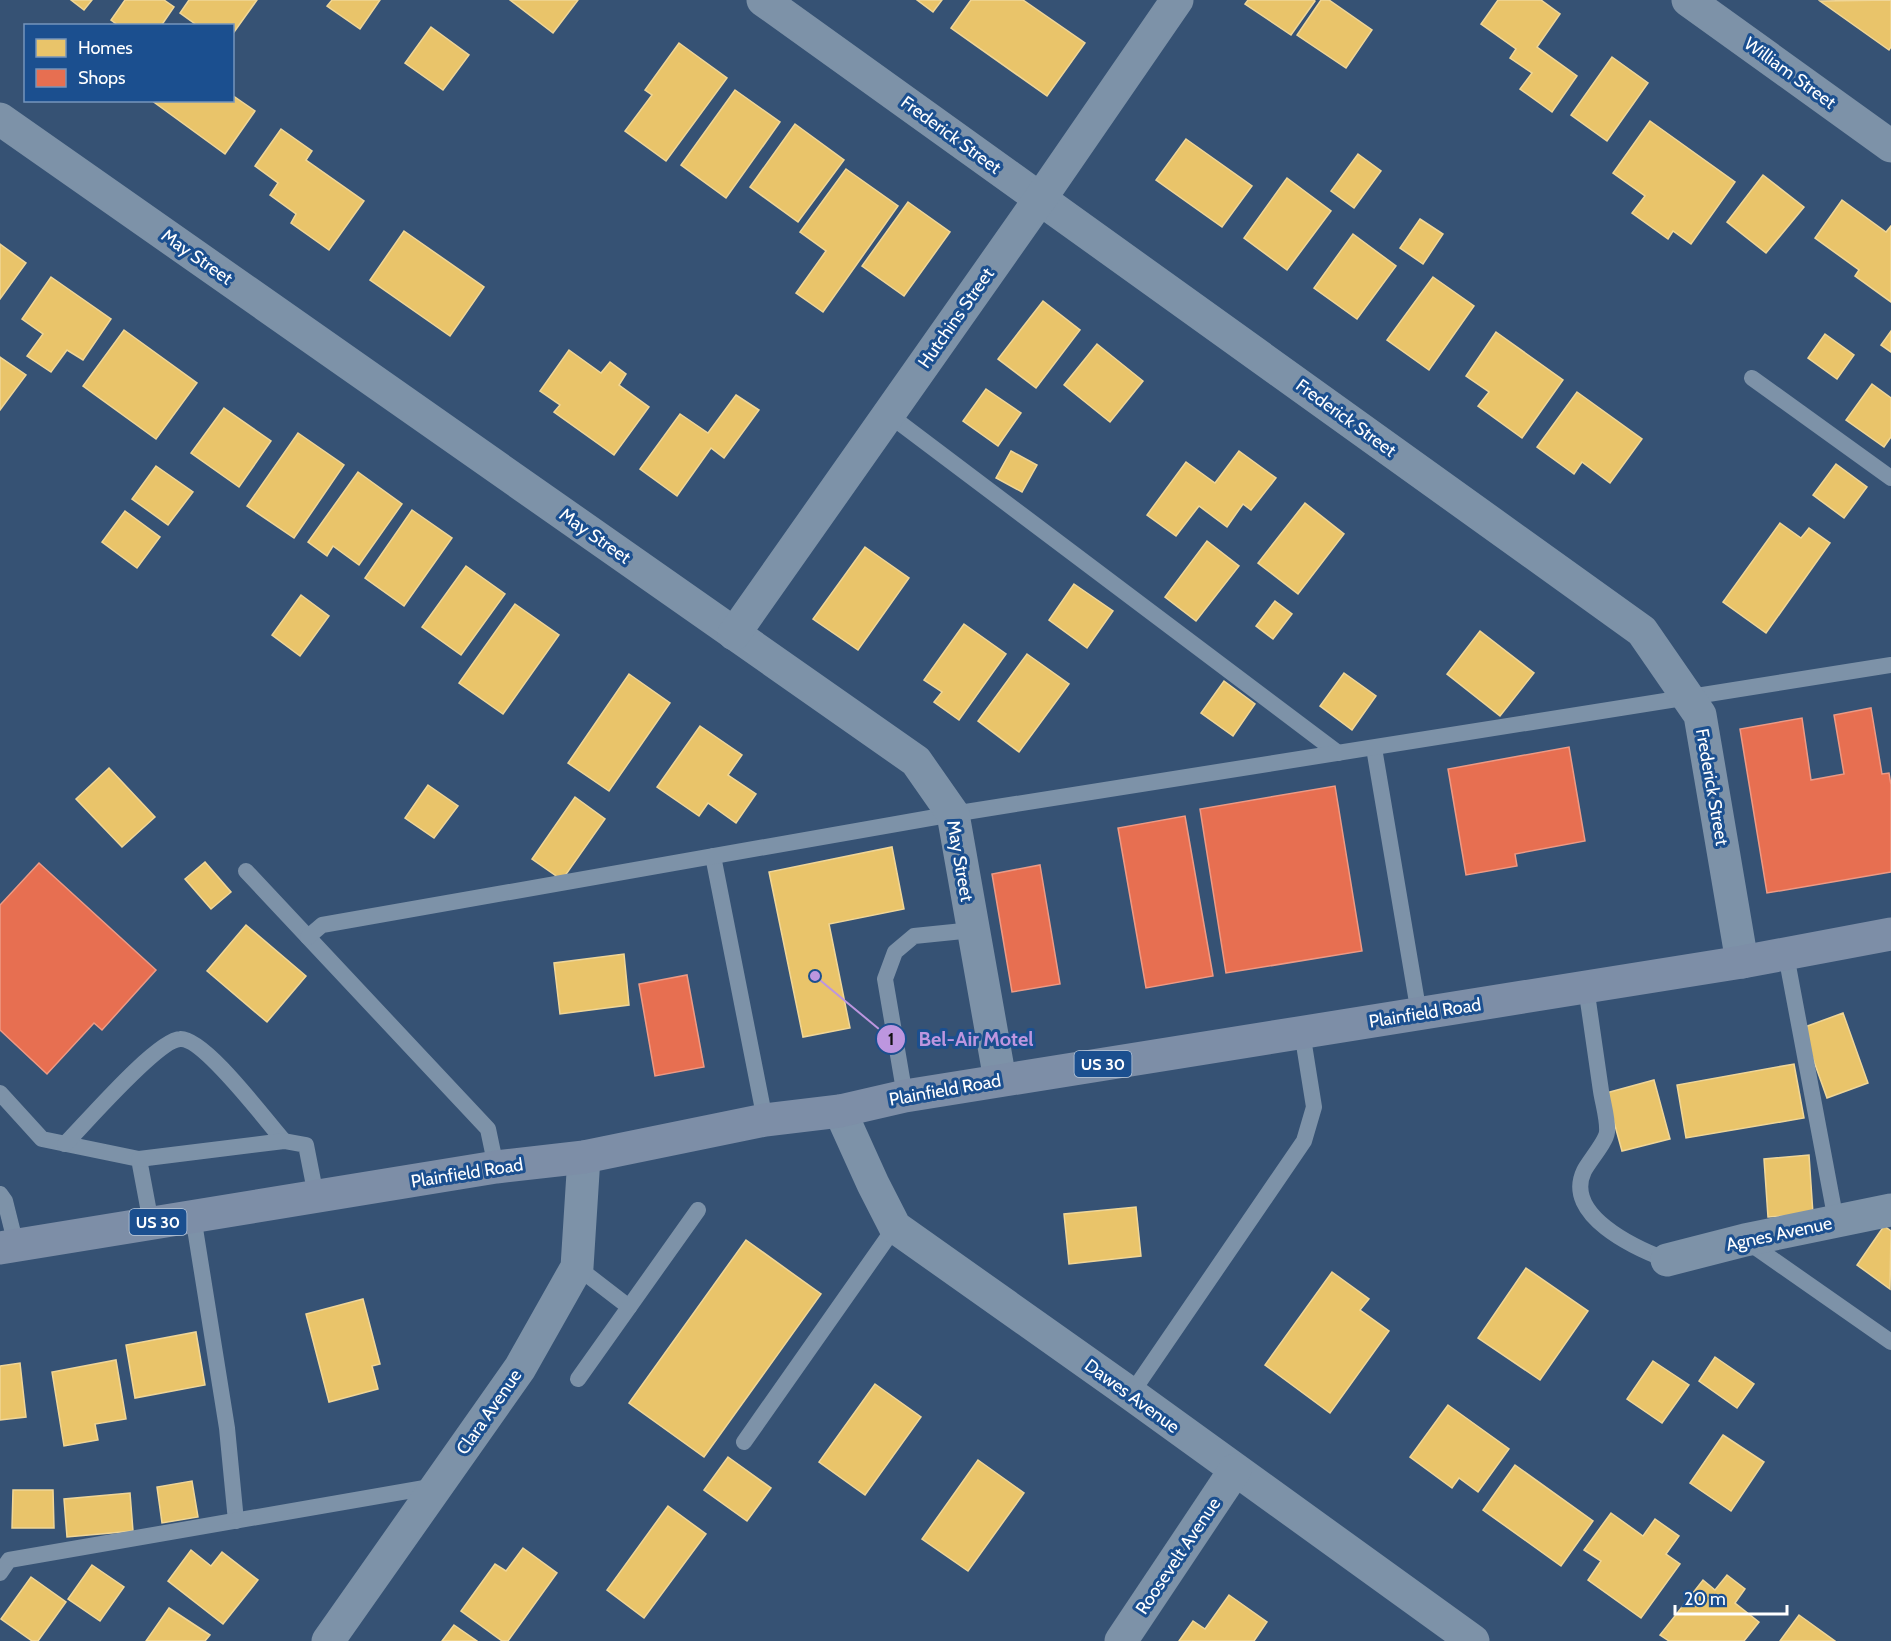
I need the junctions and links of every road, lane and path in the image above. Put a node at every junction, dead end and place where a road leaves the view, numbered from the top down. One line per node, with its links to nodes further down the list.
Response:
1 (763, 0): 6 (street, Frederick Street)
2 (1177, 0): 6 (street, Hutchins Street)
3 (1688, 0): 5 (street, William Street)
4 (0, 119): 10 (street, May Street)
5 (1891, 146)
6 (1040, 199): 8 (street, Hutchins Street); 12 (street, Frederick Street)
7 (1752, 378): 9 (lane)
8 (888, 414): 10 (street, Hutchins Street); 14 (lane)
9 (1891, 478)
10 (735, 634): 15 (street, May Street)
11 (1891, 665): 12 (lane)
12 (1689, 698): 13 (lane); 22 (street, Frederick Street)
13 (1374, 748): 14 (lane); 24 (lane)
14 (1338, 753): 15 (lane)
15 (953, 814): 16 (lane); 18 (street, May Street)
16 (713, 856): 20 (lane); 30 (lane)
17 (246, 871): 20 (lane)
18 (973, 930): 26 (street, May Street); 28 (lane)
19 (1891, 934): 21 (main road, Plainfield Road / US 30)
20 (308, 937): 35 (lane)
21 (1786, 955): 22 (main road, Plainfield Road / US 30); 41 (lane)
22 (1742, 962): 23 (main road, Plainfield Road / US 30)
23 (1586, 987): 24 (main road, Plainfield Road / US 30); 46 (lane)
24 (1419, 1014): 25 (main road, Plainfield Road / US 30)
25 (1302, 1032): 26 (main road, Plainfield Road / US 30); 51 (lane)
26 (1000, 1080): 28 (main road, Plainfield Road / US 30)
27 (0, 1093): 32 (lane)
28 (905, 1096): 29 (main road, Plainfield Road / US 30)
29 (840, 1111): 30 (main road, Plainfield Road / US 30); 43 (street, Dawes Avenue)
30 (765, 1120): 33 (main road, Plainfield Road / US 30)
31 (284, 1141): 32 (lane); 34 (lane); 37 (lane)
32 (65, 1144): 34 (lane)
33 (584, 1157): 35 (main road, Plainfield Road / US 30); 47 (street, Clara Avenue)
34 (139, 1160): 42 (lane)
35 (496, 1167): 37 (main road, Plainfield Road / US 30)
36 (0, 1194): 45 (lane)
37 (316, 1196): 40 (main road, Plainfield Road / US 30)
38 (698, 1210): 48 (lane)
39 (1891, 1210): 41 (street, Agnes Avenue)
40 (193, 1216): 42 (main road, Plainfield Road / US 30); 55 (lane)
41 (1836, 1221): 44 (street, Agnes Avenue)
42 (151, 1223): 45 (main road, Plainfield Road / US 30)
43 (895, 1227): 51 (street, Dawes Avenue); 52 (lane)
44 (1744, 1240): 46 (street, Agnes Avenue); 49 (lane)
45 (8, 1247)
46 (1667, 1260)
47 (577, 1267): 48 (lane); 54 (street, Clara Avenue)
48 (629, 1307): 50 (lane)
49 (1891, 1342)
50 (578, 1379)
51 (1131, 1394): 53 (street, Dawes Avenue)
52 (744, 1442)
53 (1235, 1470): 58 (street, Roosevelt Avenue); 59 (street, Dawes Avenue)
54 (437, 1486): 55 (lane); 57 (street, Clara Avenue)
55 (236, 1521): 56 (lane)
56 (3, 1565)
57 (328, 1641)
58 (1121, 1641)
59 (1473, 1641)

